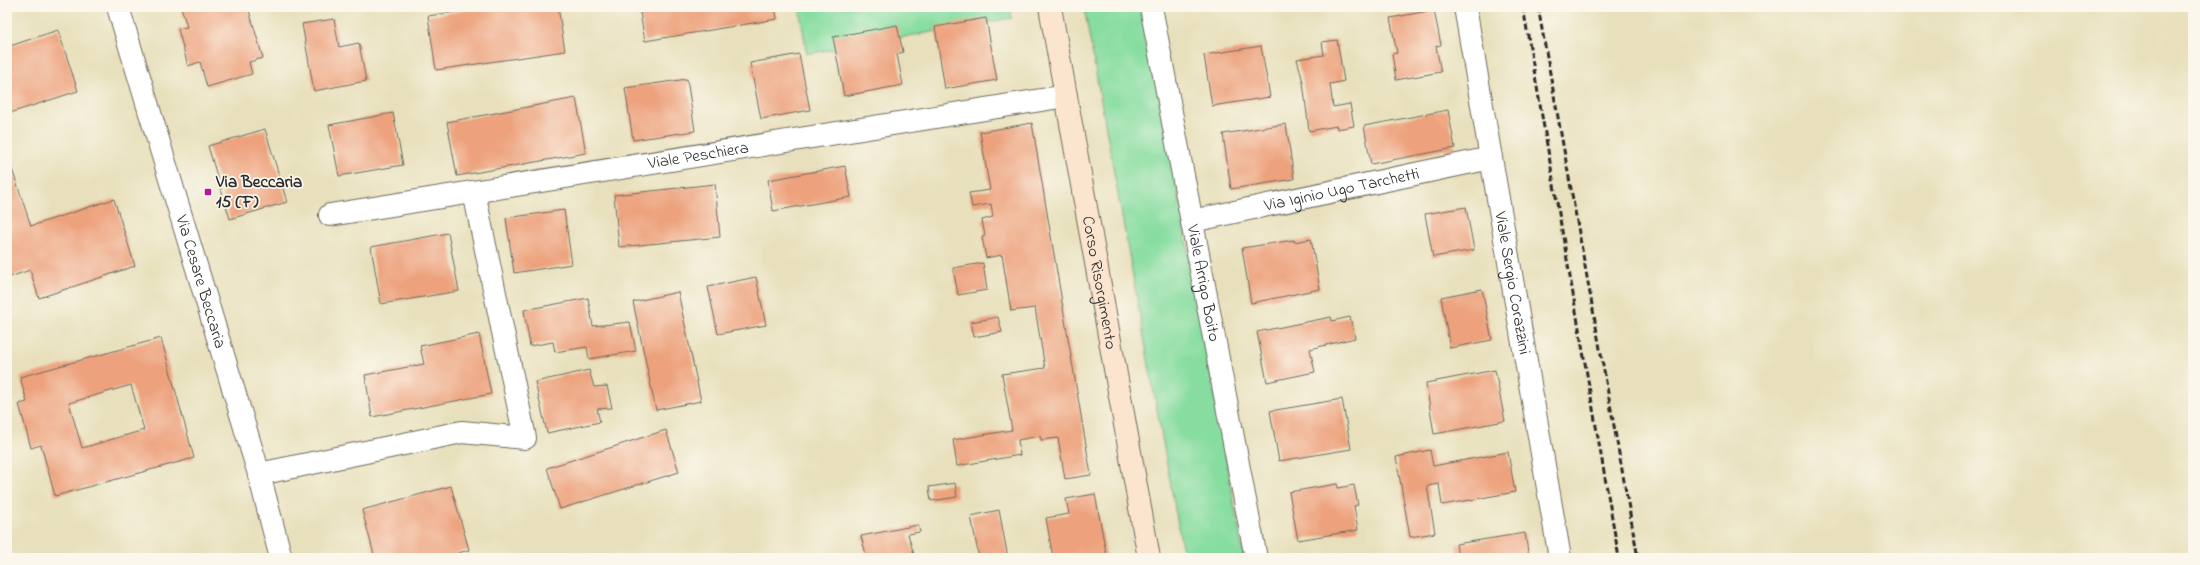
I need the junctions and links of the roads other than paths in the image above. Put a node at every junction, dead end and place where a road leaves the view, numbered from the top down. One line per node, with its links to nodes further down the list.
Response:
1 (118, 7): 10 (street, Via Cesare Beccaria)
2 (1050, 7): 5 (main road, Corso Risorgimento)
3 (1151, 7): 9 (street, Viale Arrigo Boito)
4 (1465, 7): 6 (street, Viale Sergio Corazzini)
5 (1066, 96): 7 (street, Viale Peschiera); 12 (main road, Corso Risorgimento)
6 (1491, 158): 9 (street, Via Iginio Ugo Tarchetti); 14 (street, Viale Sergio Corazzini)
7 (474, 192): 8 (street, Viale Peschiera); 10 (street)
8 (330, 215)
9 (1192, 221): 13 (street, Viale Arrigo Boito)
10 (259, 474): 11 (street, Via Cesare Beccaria)
11 (281, 558)
12 (1149, 558)
13 (1256, 558)
14 (1560, 558)

